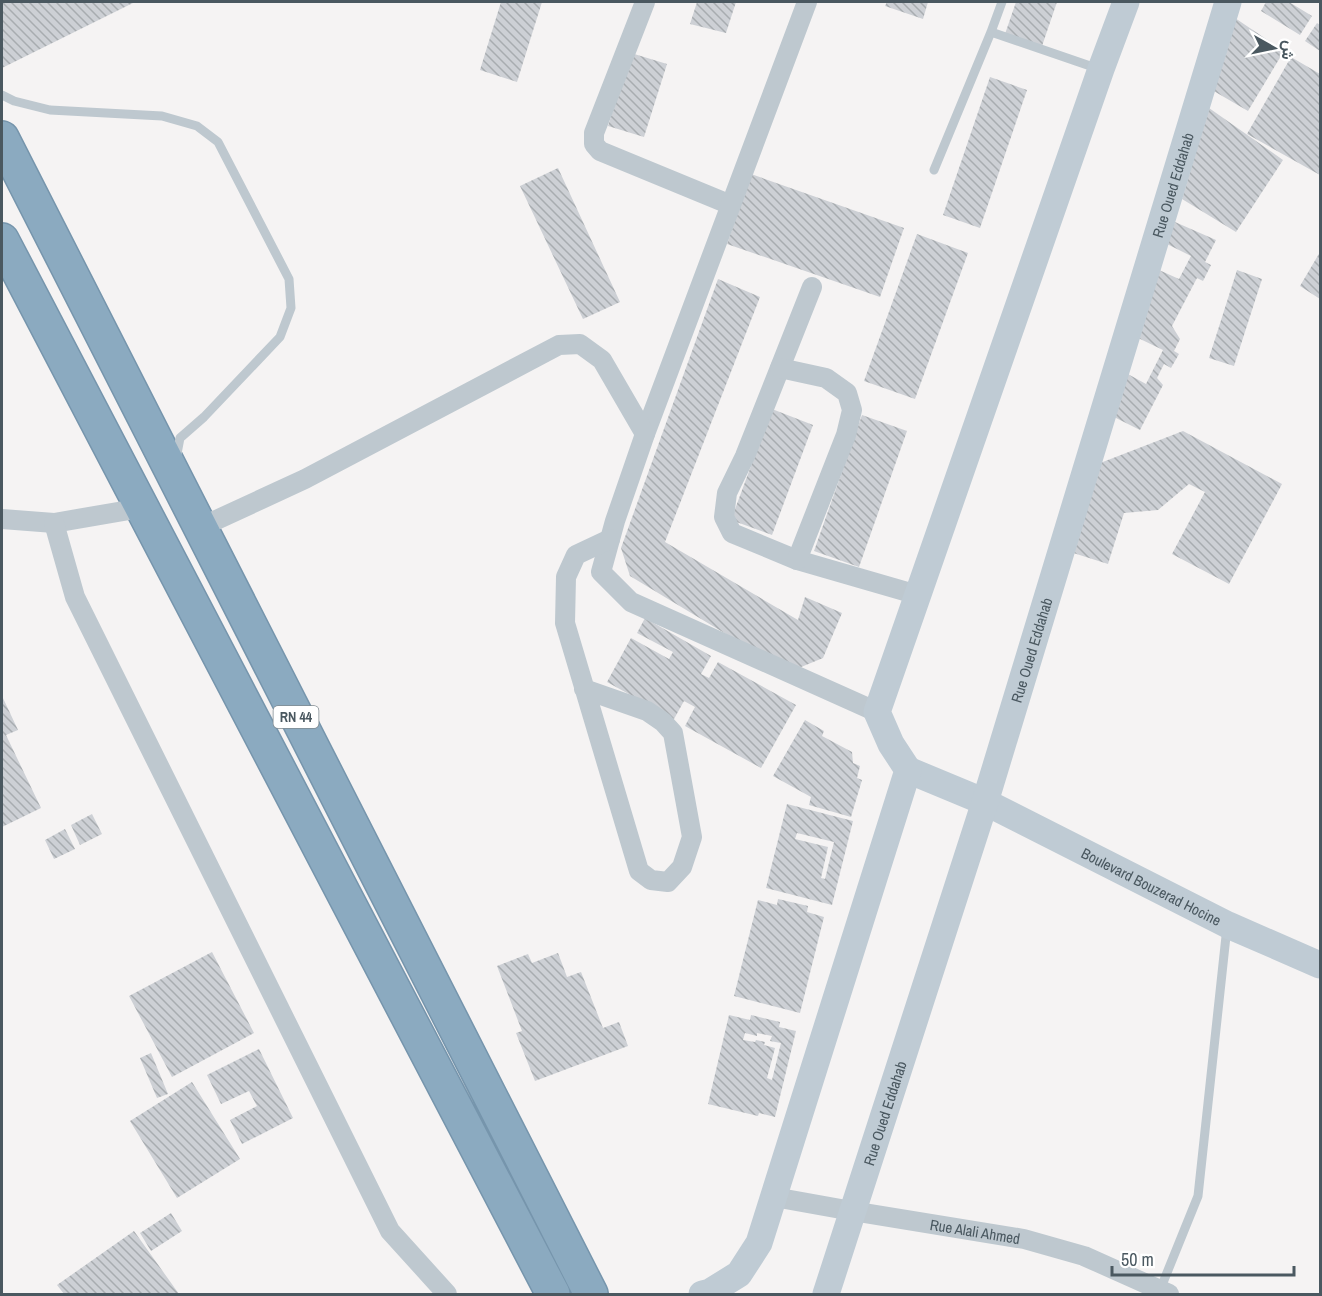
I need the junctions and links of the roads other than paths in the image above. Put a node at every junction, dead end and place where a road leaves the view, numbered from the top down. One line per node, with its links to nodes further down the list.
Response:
1 (645, 2): 11 (street)
2 (807, 2): 11 (street)
3 (1002, 2): 6 (lane)
4 (1126, 2): 7 (main road)
5 (1228, 2): 27 (main road, Rue Oued Eddahab)
6 (991, 32): 7 (lane); 10 (lane)
7 (1101, 69): 23 (main road)
8 (2, 95): 16 (lane)
9 (2, 138): 16 (highway, RN 44)
10 (934, 170)
11 (731, 205): 15 (street)
12 (2, 240): 17 (highway, RN 44)
13 (812, 287): 14 (street)
14 (780, 368): 22 (street); 22 (street)
15 (645, 434): 20 (street); 21 (street)
16 (173, 473): 20 (highway, RN 44)
17 (141, 508): 19 (street); 35 (highway, RN 44)
18 (2, 519): 19 (street)
19 (54, 523): 34 (street)
20 (200, 528): 32 (highway, RN 44)
21 (610, 539): 24 (street); 25 (street)
22 (797, 560): 23 (street)
23 (918, 595): 25 (main road)
24 (584, 689): 24 (street)
25 (877, 712): 26 (main road)
26 (908, 770): 27 (main road, Boulevard Bouzerad Hocine); 30 (main road)
27 (985, 802): 28 (main road, Boulevard Bouzerad Hocine); 31 (main road, Rue Oued Eddahab)
28 (1228, 925): 29 (main road, Boulevard Bouzerad Hocine); 33 (lane)
29 (1320, 965)
30 (774, 1197): 31 (street, Rue Alali Ahmed); 36 (main road)
31 (852, 1211): 33 (street, Rue Alali Ahmed); 37 (main road, Rue Oued Eddahab)
32 (594, 1289)
33 (1165, 1292)
34 (447, 1294)
35 (553, 1294)
36 (702, 1294)
37 (826, 1294)

